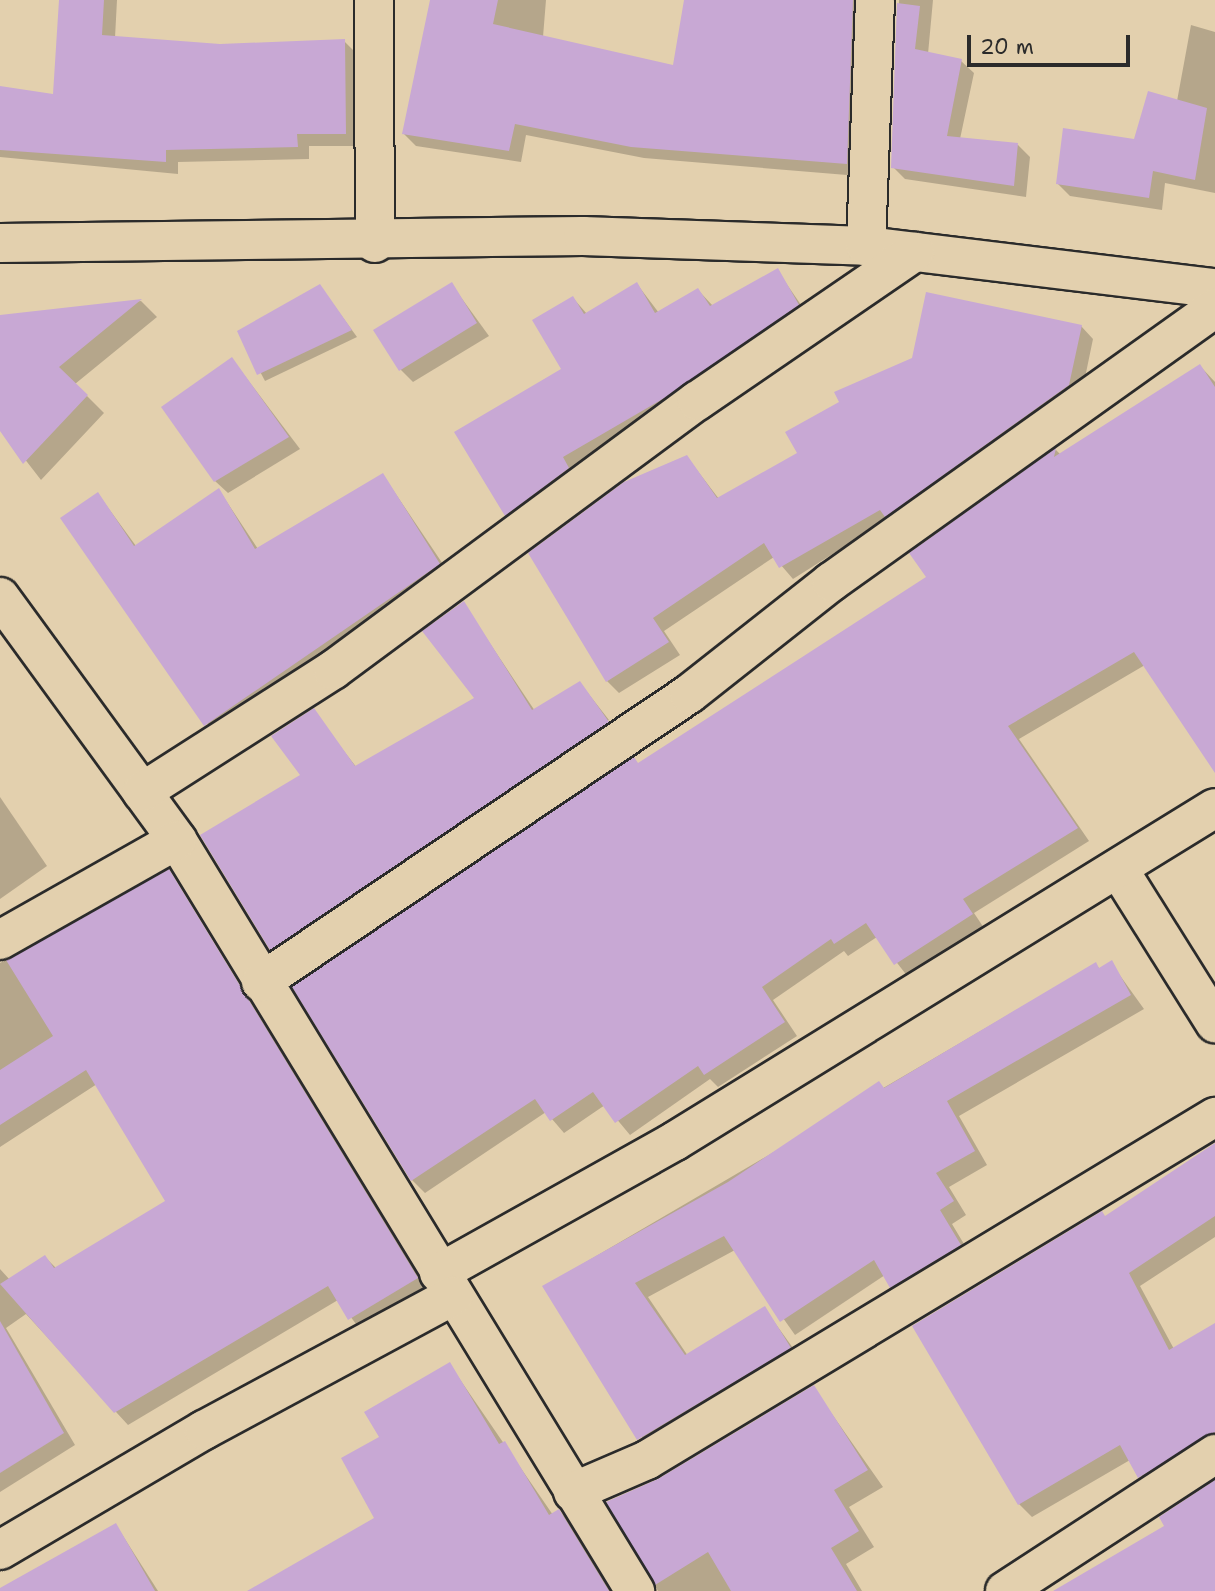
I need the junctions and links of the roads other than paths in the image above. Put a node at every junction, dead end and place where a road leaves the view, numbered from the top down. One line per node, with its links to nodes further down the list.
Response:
1 (374, 0): 4 (street)
2 (875, 0): 5 (street)
3 (0, 243): 4 (street)
4 (375, 243): 5 (street)
5 (866, 246): 6 (street)
6 (915, 252): 7 (street); 10 (street)
7 (1215, 288)
8 (1215, 308): 15 (street)
9 (0, 597): 10 (street)
10 (142, 792): 12 (street)
11 (1215, 808): 13 (street)
12 (177, 840): 14 (street); 15 (street)
13 (1119, 870): 16 (street); 18 (street)
14 (0, 940)
15 (261, 982): 18 (street)
16 (1215, 1023)
17 (1215, 1117): 20 (street)
18 (446, 1284): 20 (street); 21 (street)
19 (1215, 1454): 23 (street)
20 (573, 1492): 22 (street)
21 (0, 1550)
22 (635, 1591)
23 (1005, 1591)

